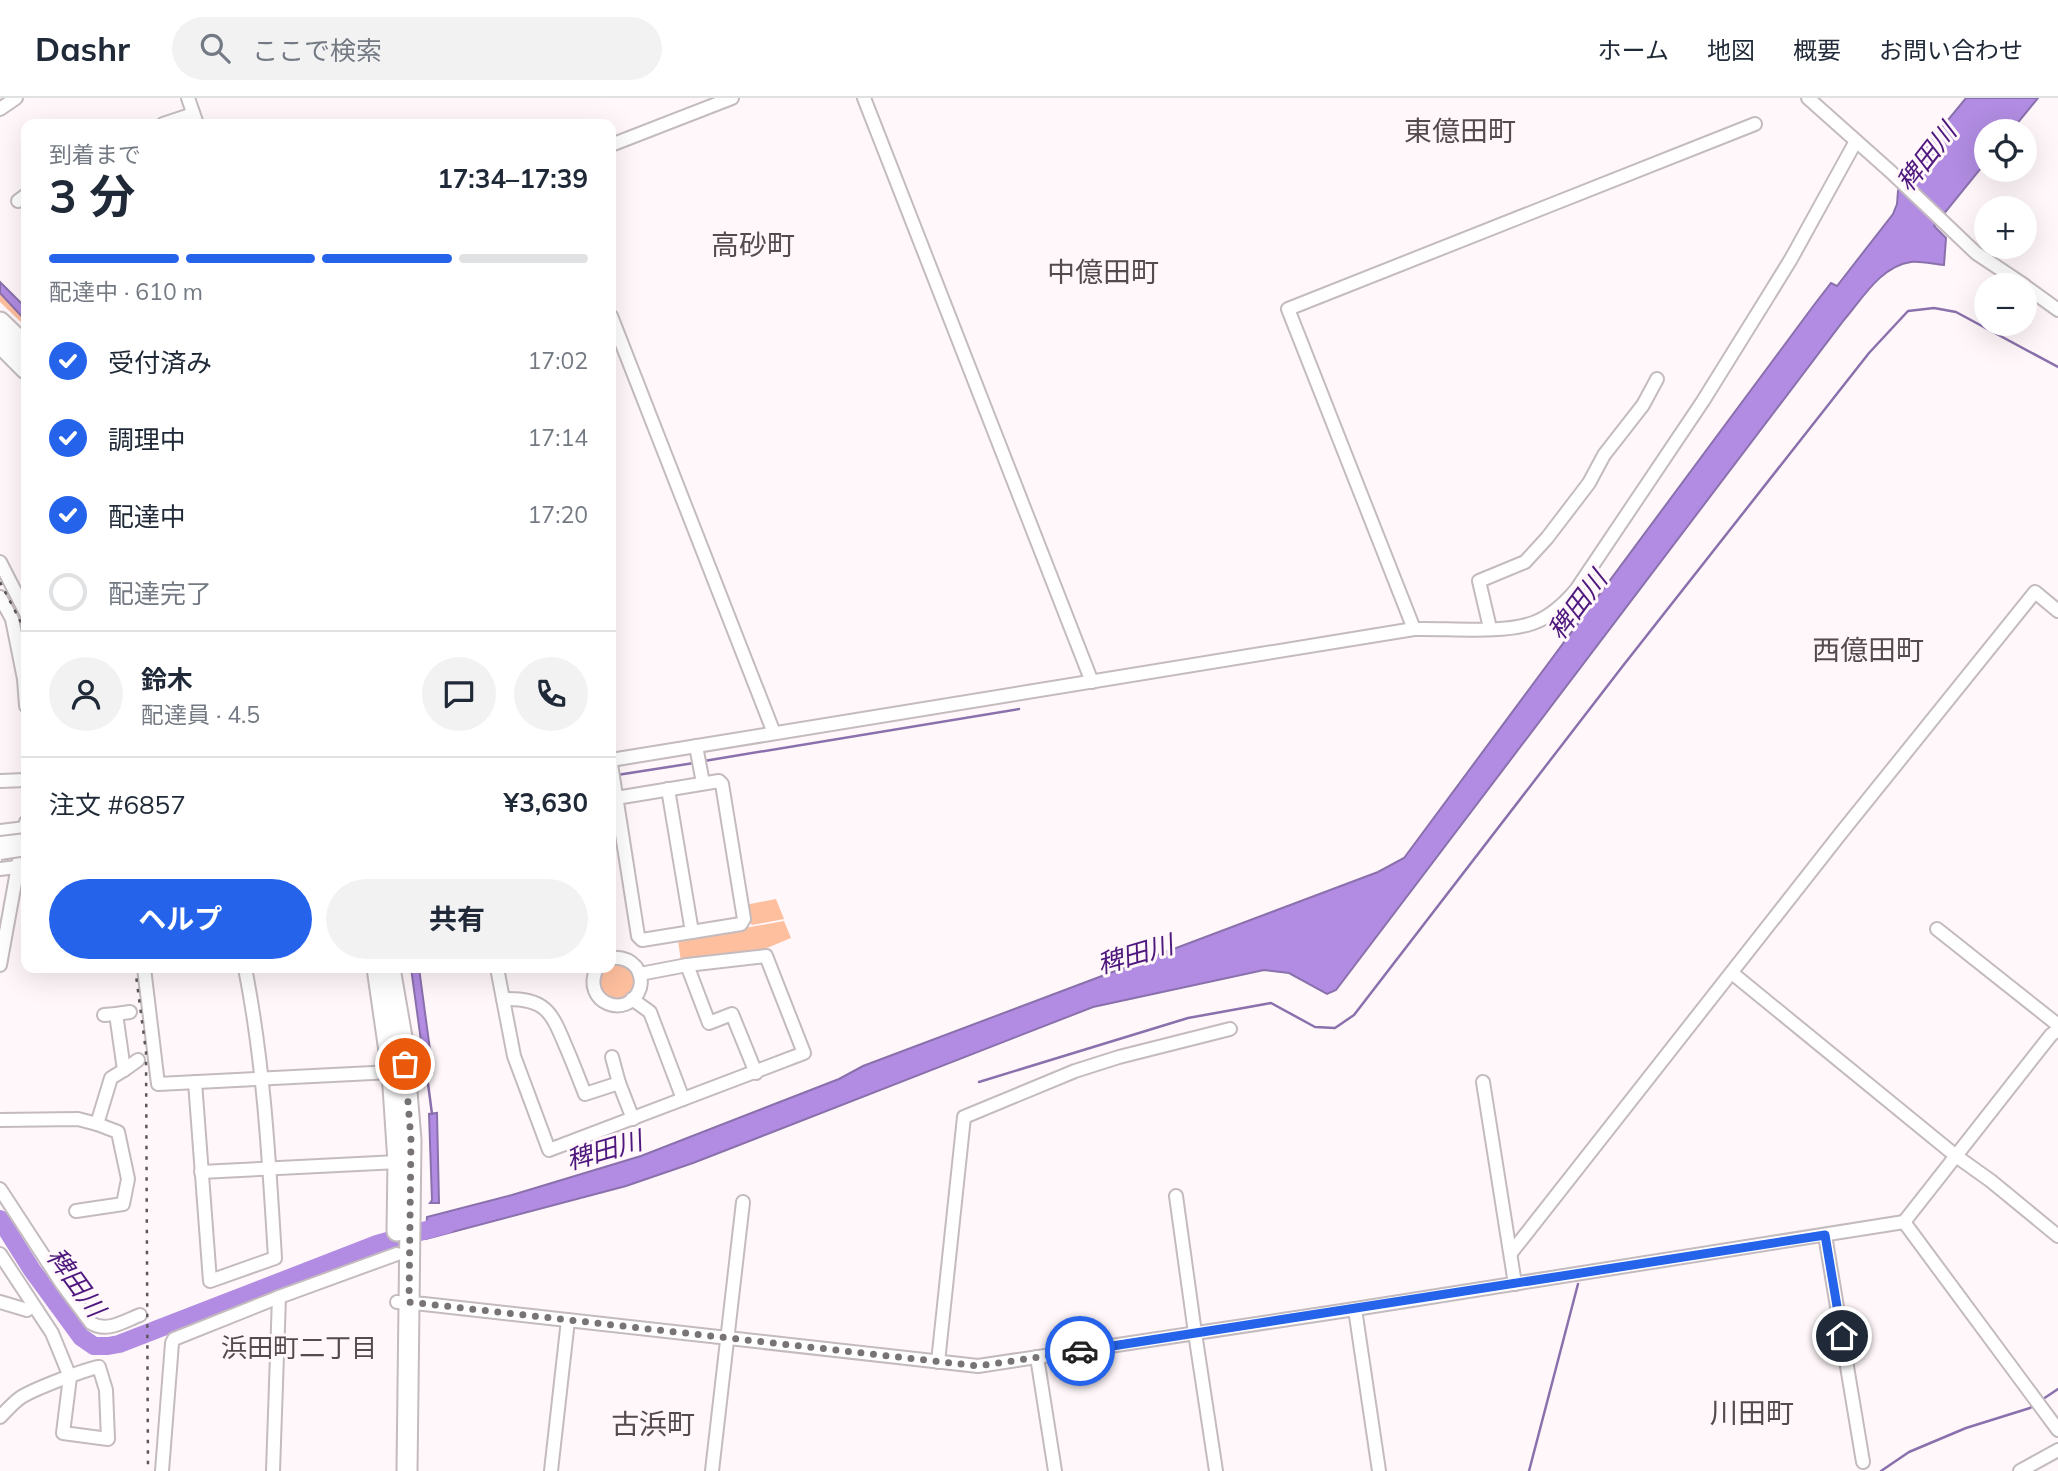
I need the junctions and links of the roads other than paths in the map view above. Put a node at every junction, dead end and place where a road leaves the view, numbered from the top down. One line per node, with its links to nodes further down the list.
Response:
1 (16, 98): 6 (street)
2 (188, 98): 7 (street)
3 (732, 98): 10 (street)
4 (864, 98): 30 (street)
5 (1808, 98): 9 (street)
6 (0, 109)
7 (195, 119)
8 (1755, 124): 28 (street)
9 (1856, 141): 11 (street); 21 (street)
10 (616, 143)
11 (2006, 273)
12 (2037, 295): 13 (street)
13 (2058, 310)
14 (0, 322): 17 (highway)
15 (616, 329): 31 (street)
16 (0, 342): 18 (highway)
17 (21, 342)
18 (21, 364)
19 (1657, 379): 27 (street)
20 (0, 562): 23 (street)
21 (1576, 590): 24 (street); 27 (street)
22 (0, 597): 26 (street)
23 (21, 603)
24 (1574, 604)
25 (2058, 611): 59 (street)
26 (4, 614): 29 (street)
27 (1490, 628): 28 (street)
28 (1414, 629): 30 (street)
29 (21, 664)
30 (1092, 681): 31 (street)
31 (774, 733): 32 (street)
32 (698, 756): 33 (street); 36 (street)
33 (616, 768)
34 (21, 780): 35 (street)
35 (0, 781)
36 (703, 783): 37 (street); 49 (street)
37 (668, 789): 38 (street); 49 (street)
38 (616, 798): 49 (street)
39 (21, 830): 40 (street)
40 (0, 831)
41 (21, 832): 42 (street, bridge)
42 (0, 843)
43 (21, 850): 44 (street, bridge)
44 (0, 853)
45 (21, 866): 46 (street)
46 (0, 869)
47 (21, 875): 51 (street)
48 (1937, 929): 64 (street)
49 (692, 932)
50 (616, 958): 60 (street)
51 (0, 965)
52 (687, 965): 60 (street); 70 (street); 70 (street)
53 (145, 973): 72 (street)
54 (246, 973): 71 (street)
55 (378, 973): 69 (highway)
56 (391, 973): 87 (highway)
57 (498, 973): 61 (street)
58 (595, 973): 62 (street)
59 (1732, 973): 79 (street); 93 (street)
60 (640, 974): 62 (street)
61 (503, 999): 74 (street); 77 (street)
62 (632, 999): 75 (street)
63 (130, 1012): 68 (street)
64 (2058, 1028): 79 (street)
65 (1230, 1029): 105 (street)
66 (612, 1057): 74 (street)
67 (138, 1060): 68 (street)
68 (124, 1070): 78 (street)
69 (392, 1072): 71 (street); 80 (highway)
70 (755, 1073): 75 (street)
71 (263, 1078): 72 (street); 81 (street)
72 (195, 1082): 82 (street)
73 (1483, 1082): 93 (street)
74 (620, 1083): 77 (street)
75 (683, 1099): 77 (street)
76 (0, 1119): 78 (street)
77 (633, 1119)
78 (97, 1125): 86 (street)
79 (1956, 1156): 88 (street); 90 (street)
80 (398, 1162): 81 (street); 87 (highway)
81 (269, 1168): 82 (street); 82 (street)
82 (201, 1172)
83 (0, 1189): 100 (street)
84 (1177, 1196): 102 (street)
85 (743, 1202): 103 (street)
86 (75, 1211)
87 (404, 1219): 91 (highway)
88 (1904, 1222): 89 (street); 108 (street)
89 (1825, 1235): 94 (street); 110 (street)
90 (2058, 1236)
91 (401, 1251): 95 (street); 97 (highway)
92 (0, 1254): 106 (street)
93 (1511, 1254): 94 (street)
94 (1515, 1284): 98 (street)
95 (279, 1297): 111 (street); 112 (street)
96 (0, 1302): 99 (street)
97 (403, 1302): 101 (street); 113 (highway); 114 (highway)
98 (1355, 1309): 102 (street); 119 (street)
99 (27, 1310)
100 (139, 1315)
101 (568, 1320): 103 (street); 115 (street)
102 (1195, 1333): 104 (street); 118 (street)
103 (727, 1338): 105 (street); 116 (street)
104 (1037, 1357): 105 (street); 117 (street)
105 (938, 1362)
106 (70, 1377): 106 (street); 107 (street)
107 (0, 1417)
108 (2058, 1430)
109 (2058, 1450): 120 (street)
110 (1863, 1462)
111 (162, 1471)
112 (274, 1471)
113 (393, 1471)
114 (407, 1471)
115 (551, 1471)
116 (712, 1471)
117 (1055, 1471)
118 (1216, 1471)
119 (1379, 1471)
120 (2020, 1471)

